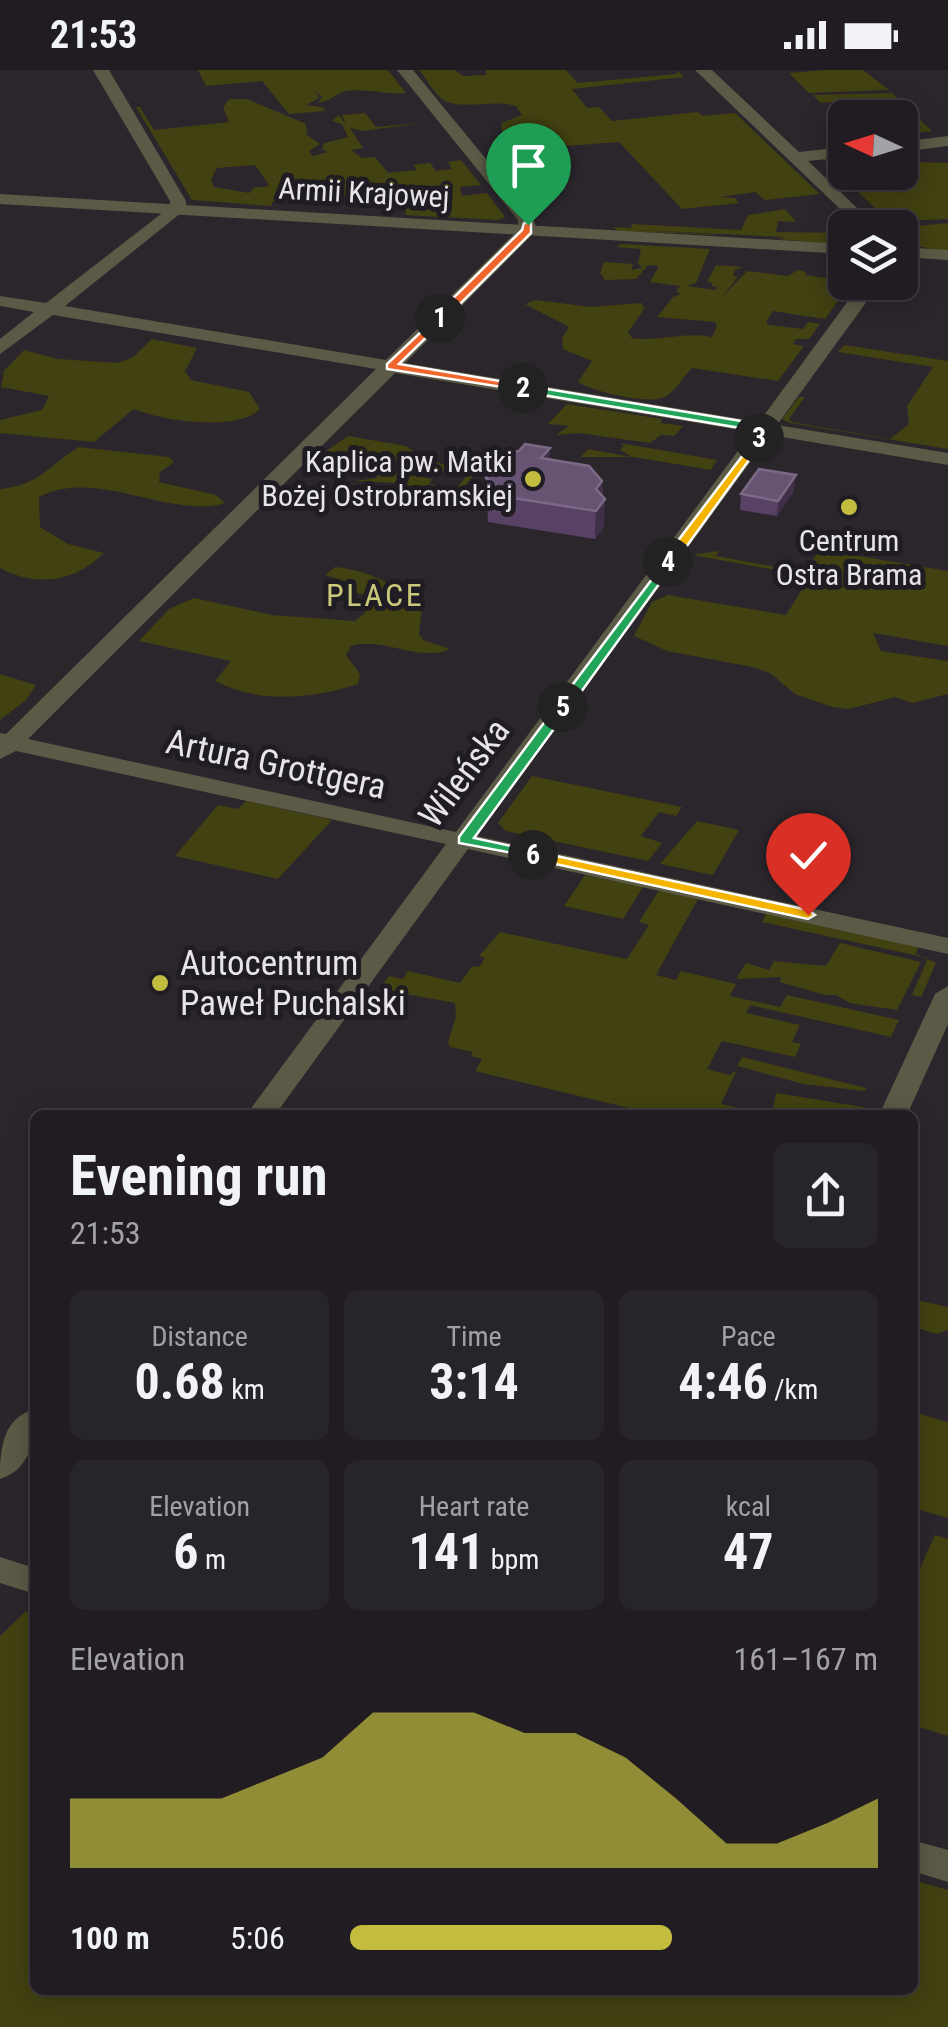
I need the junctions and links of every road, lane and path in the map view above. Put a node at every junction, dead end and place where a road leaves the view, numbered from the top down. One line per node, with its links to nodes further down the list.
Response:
1 (101, 70): 9 (street)
2 (406, 70): 11 (street)
3 (703, 70): 7 (street)
4 (948, 142): 5 (street)
5 (918, 144)
6 (828, 153): 7 (street)
7 (794, 156): 10 (street)
8 (0, 199): 9 (street, Armii Krajowej)
9 (178, 209): 11 (street, Armii Krajowej); 17 (street)
10 (851, 210)
11 (528, 230): 12 (street, Armii Krajowej); 19 (street)
12 (828, 248)
13 (918, 253): 14 (street)
14 (948, 255)
15 (859, 300): 20 (street, Wileńska)
16 (0, 302): 17 (street)
17 (50, 310): 18 (street); 19 (street)
18 (0, 348)
19 (391, 366): 20 (street); 22 (street)
20 (766, 429): 21 (street); 23 (street, Wileńska)
21 (948, 459)
22 (4, 745): 23 (street, Artura Grottgera)
23 (464, 840): 24 (street, Artura Grottgera); 26 (street, Wileńska)
24 (948, 946)
25 (948, 994): 27 (street)
26 (264, 1110)
27 (896, 1110)
28 (30, 1427): 29 (street)
29 (0, 1467)
30 (0, 1570): 31 (street)
31 (30, 1579)
32 (918, 1857): 33 (street)
33 (948, 1866)

